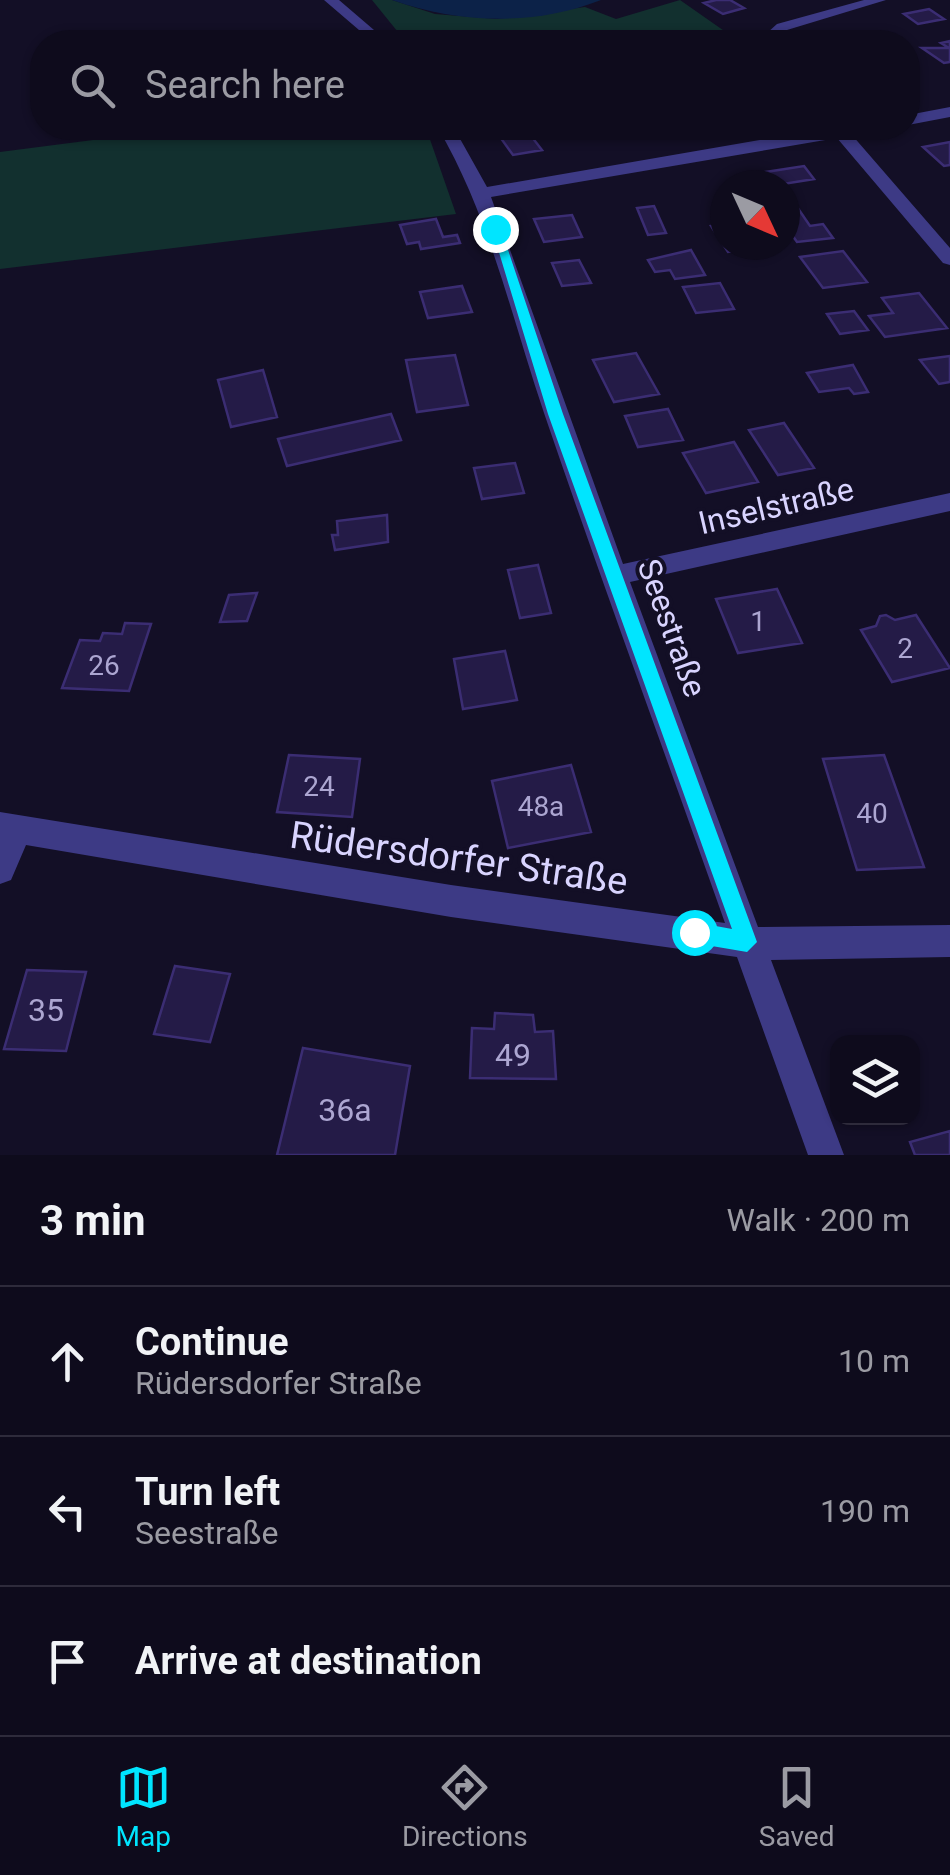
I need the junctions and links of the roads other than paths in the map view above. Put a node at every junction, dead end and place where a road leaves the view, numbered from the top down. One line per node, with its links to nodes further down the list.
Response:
1 (331, 0): 3 (street)
2 (879, 0): 4 (street)
3 (367, 30)
4 (774, 30)
5 (950, 112): 6 (street)
6 (920, 118)
7 (453, 140): 10 (street, Seestraße)
8 (783, 140): 10 (street)
9 (848, 140): 11 (street)
10 (482, 194): 13 (street, Seestraße)
11 (950, 259)
12 (950, 502): 13 (street, Inselstraße)
13 (617, 575): 17 (street, Seestraße)
14 (9, 828): 15 (street, Rüdersdorfer Straße); 17 (street, Rüdersdorfer Straße)
15 (0, 868)
16 (950, 940): 17 (street, Rüdersdorfer Straße)
17 (747, 942): 18 (street, Seestraße)
18 (826, 1155)

